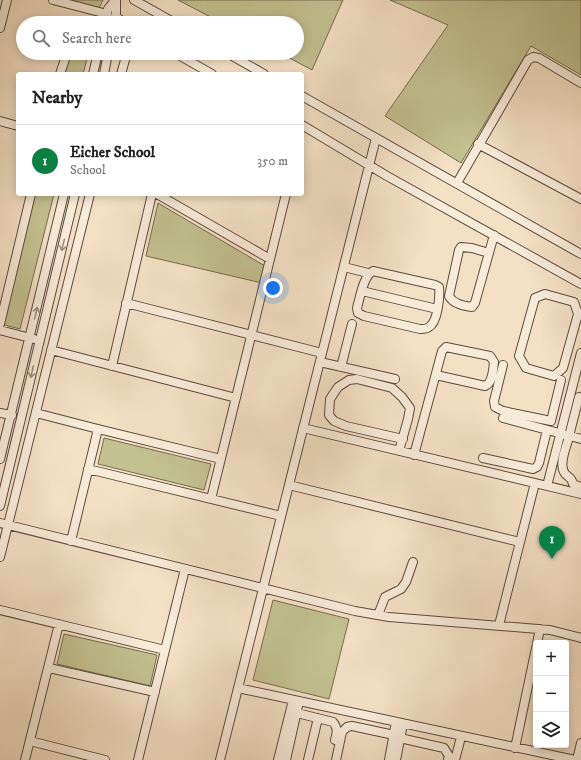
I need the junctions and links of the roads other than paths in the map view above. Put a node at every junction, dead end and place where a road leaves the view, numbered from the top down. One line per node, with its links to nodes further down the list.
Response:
1 (7, 0): 8 (street)
2 (53, 0): 5 (street)
3 (116, 0): 6 (street)
4 (134, 0): 7 (street)
5 (105, 16)
6 (111, 16)
7 (163, 16)
8 (0, 28)
9 (65, 60): 15 (street)
10 (96, 60): 16 (street)
11 (107, 60): 17 (street)
12 (125, 60): 18 (street)
13 (187, 60): 19 (street)
14 (239, 60): 20 (street)
15 (61, 72)
16 (93, 72)
17 (104, 72)
18 (122, 72)
19 (208, 72)
20 (260, 72)
21 (581, 83): 27 (street)
22 (304, 97): 26 (street)
23 (0, 122): 24 (street)
24 (16, 126)
25 (304, 128): 28 (street)
26 (376, 138): 28 (street); 29 (street)
27 (478, 144): 29 (street); 37 (street)
28 (369, 164): 40 (street); 44 (street)
29 (457, 183): 42 (street)
30 (31, 196): 52 (street)
31 (64, 196): 57 (street, one-way to 31)
32 (75, 196): 38 (street)
33 (90, 196): 39 (street)
34 (152, 196): 50 (street)
35 (161, 196): 43 (street)
36 (286, 196): 43 (street)
37 (581, 200)
38 (67, 227): 39 (street); 48 (street, one-way to 48)
39 (81, 232): 49 (street)
40 (494, 235): 41 (street); 46 (street)
41 (489, 253): 41 (street)
42 (581, 254)
43 (270, 258): 56 (street)
44 (344, 267): 45 (street); 60 (street)
45 (368, 273): 47 (street); 51 (street)
46 (581, 284)
47 (362, 291): 51 (street); 51 (street)
48 (51, 294): 49 (street); 58 (street)
49 (65, 296): 59 (street)
50 (126, 304): 56 (street); 64 (street)
51 (437, 309)
52 (0, 324)
53 (352, 324): 65 (street)
54 (0, 330): 57 (street)
55 (577, 334): 55 (street)
56 (252, 335): 60 (street); 69 (street)
57 (29, 338): 58 (street); 73 (street)
58 (39, 340): 97 (street, one-way to 97)
59 (51, 350): 64 (street); 72 (street)
60 (322, 353): 62 (street)
61 (581, 355): 76 (street)
62 (320, 362): 65 (street); 77 (street)
63 (504, 365): 75 (street)
64 (112, 366): 69 (street)
65 (341, 367): 67 (street)
66 (436, 375): 66 (street); 86 (street)
67 (395, 379)
68 (561, 380): 75 (street)
69 (236, 398): 88 (street)
70 (579, 398): 82 (street)
71 (0, 413): 73 (street)
72 (36, 413): 78 (street); 99 (street)
73 (12, 415): 89 (street)
74 (503, 418): 79 (street)
75 (551, 420): 76 (street)
76 (563, 423): 80 (street)
77 (303, 428): 85 (street); 92 (street)
78 (98, 429): 88 (street); 90 (street)
79 (547, 430): 80 (street); 87 (street)
80 (560, 436): 82 (street); 93 (street)
81 (402, 438): 81 (street); 85 (street)
82 (569, 438): 83 (street); 84 (street); 94 (street)
83 (581, 438)
84 (581, 443)
85 (399, 451): 86 (street)
86 (414, 454): 91 (street)
87 (483, 458)
88 (221, 459): 96 (street)
89 (0, 460)
90 (88, 469): 96 (street); 100 (street)
91 (535, 483): 93 (street); 101 (street)
92 (289, 485): 98 (street); 101 (street)
93 (547, 486): 95 (street)
94 (581, 487)
95 (581, 494)
96 (211, 499): 98 (street)
97 (0, 506)
98 (281, 516): 105 (street)
99 (4, 524): 100 (street); 102 (street)
100 (71, 541): 104 (street)
101 (520, 542): 109 (street)
102 (0, 557)
103 (413, 562): 107 (street)
104 (185, 569): 105 (street); 113 (street)
105 (263, 588): 107 (street); 116 (street)
106 (0, 610): 108 (street)
107 (378, 615): 109 (street)
108 (59, 624): 113 (street); 115 (street)
109 (499, 625): 110 (street)
110 (540, 629): 111 (street); 112 (street)
111 (581, 638)
112 (538, 640)
113 (165, 650): 117 (street)
114 (533, 662): 126 (street)
115 (48, 668): 117 (street); 124 (street)
116 (238, 688): 118 (street); 130 (street)
117 (155, 692): 129 (street)
118 (296, 701): 119 (street); 121 (street); 131 (street)
119 (297, 713): 120 (street); 132 (street)
120 (318, 718): 133 (street); 134 (street)
121 (400, 723): 122 (street); 123 (street)
122 (397, 737): 135 (street); 136 (street); 137 (street); 138 (street)
123 (462, 737): 126 (street); 139 (street)
124 (30, 741): 127 (street); 128 (street)
125 (581, 743): 140 (street)
126 (515, 748): 140 (street)
127 (26, 760)
128 (105, 760)
129 (138, 760)
130 (220, 760)
131 (278, 760)
132 (286, 760)
133 (308, 760)
134 (331, 760)
135 (336, 760)
136 (389, 760)
137 (396, 760)
138 (448, 760)
139 (455, 760)
140 (576, 760)

